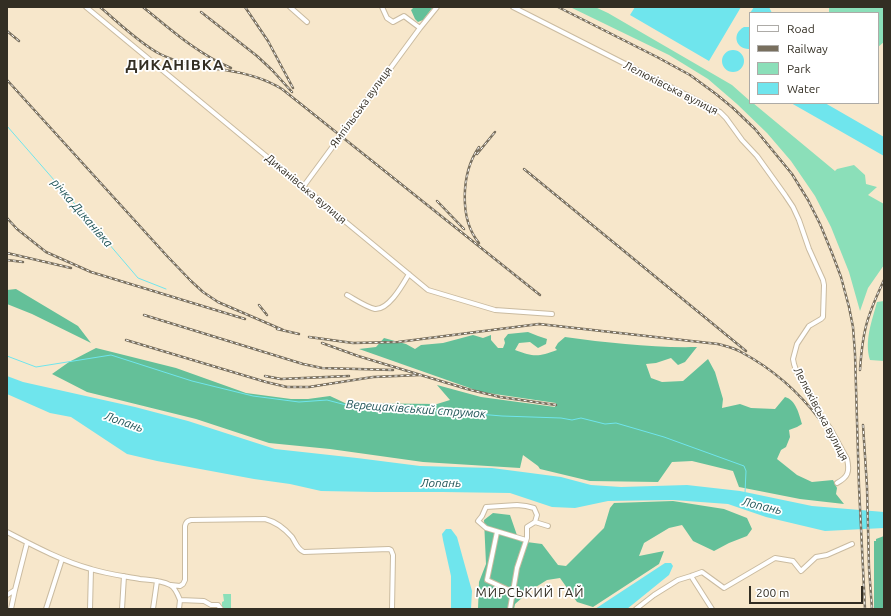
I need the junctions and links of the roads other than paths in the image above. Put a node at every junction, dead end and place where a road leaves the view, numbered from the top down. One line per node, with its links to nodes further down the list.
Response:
1 (86, 7): 8 (street, Диканівська вулиця)
2 (290, 7): 6 (street)
3 (382, 7): 7 (street)
4 (437, 7): 7 (street, Ямпільська вулиця)
5 (513, 7): 12 (street, Лелюківська вулиця)
6 (307, 22)
7 (420, 28): 8 (street, Ямпільська вулиця)
8 (303, 187): 9 (street, Диканівська вулиця)
9 (409, 274): 10 (street); 11 (street, Диканівська вулиця)
10 (347, 295)
11 (552, 314)
12 (836, 483)
13 (536, 522): 14 (street); 16 (street); 17 (street)
14 (548, 526)
15 (7, 532): 18 (street)
16 (498, 532): 17 (street); 27 (street)
17 (526, 540): 27 (street)
18 (27, 542): 20 (street); 26 (street)
19 (852, 544): 23 (street)
20 (62, 559): 21 (street); 31 (street)
21 (92, 569): 22 (street); 32 (street)
22 (124, 576): 24 (street); 33 (street)
23 (691, 576): 39 (street); 40 (street)
24 (157, 581): 25 (street); 34 (street)
25 (171, 585): 29 (street); 37 (street)
26 (15, 590): 28 (street); 30 (street)
27 (513, 592): 38 (street)
28 (7, 595)
29 (180, 600): 35 (street); 36 (street)
30 (11, 609)
31 (46, 609)
32 (90, 609)
33 (122, 609)
34 (153, 609)
35 (179, 609)
36 (221, 609)
37 (392, 609)
38 (510, 609)
39 (636, 609)
40 (712, 609)

